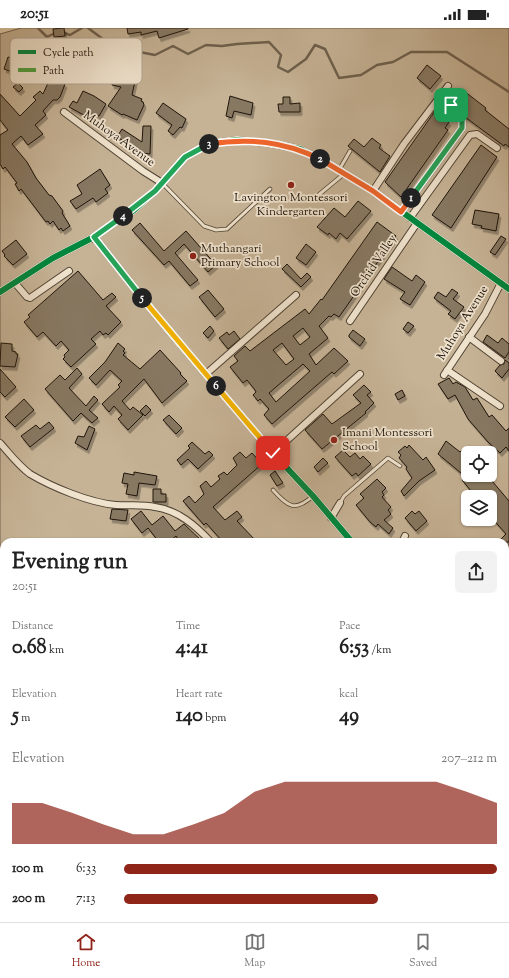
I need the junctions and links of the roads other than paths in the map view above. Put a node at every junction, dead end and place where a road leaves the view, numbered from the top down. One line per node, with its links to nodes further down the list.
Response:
1 (448, 86): 10 (street)
2 (451, 105): 12 (street)
3 (64, 112): 8 (street, Muhoya Avenue)
4 (497, 148): 13 (street)
5 (350, 151): 6 (lane)
6 (339, 170): 7 (street); 8 (street)
7 (345, 173): 10 (street); 11 (lane)
8 (162, 183): 9 (lane); 15 (street)
9 (270, 189)
10 (373, 191): 12 (street)
11 (316, 197)
12 (401, 212): 13 (street)
13 (410, 218): 14 (street)
14 (417, 223): 18 (street); 22 (street, Orchid Valley)
15 (94, 237): 17 (street); 25 (street)
16 (70, 271): 17 (street)
17 (15, 283): 20 (street)
18 (501, 283): 19 (street); 23 (street, Muhoya Avenue)
19 (509, 289)
20 (0, 292)
21 (296, 295): 25 (street)
22 (350, 322)
23 (469, 337): 24 (street); 27 (street, Muhoya Avenue)
24 (500, 361)
25 (206, 374): 29 (street)
26 (360, 374): 29 (street)
27 (500, 406)
28 (0, 443): 35 (street)
29 (273, 453): 32 (street)
30 (400, 466): 33 (lane)
31 (273, 490): 32 (lane)
32 (313, 496): 34 (street)
33 (340, 503): 34 (street)
34 (331, 518): 36 (street)
35 (207, 538)
36 (348, 538)

